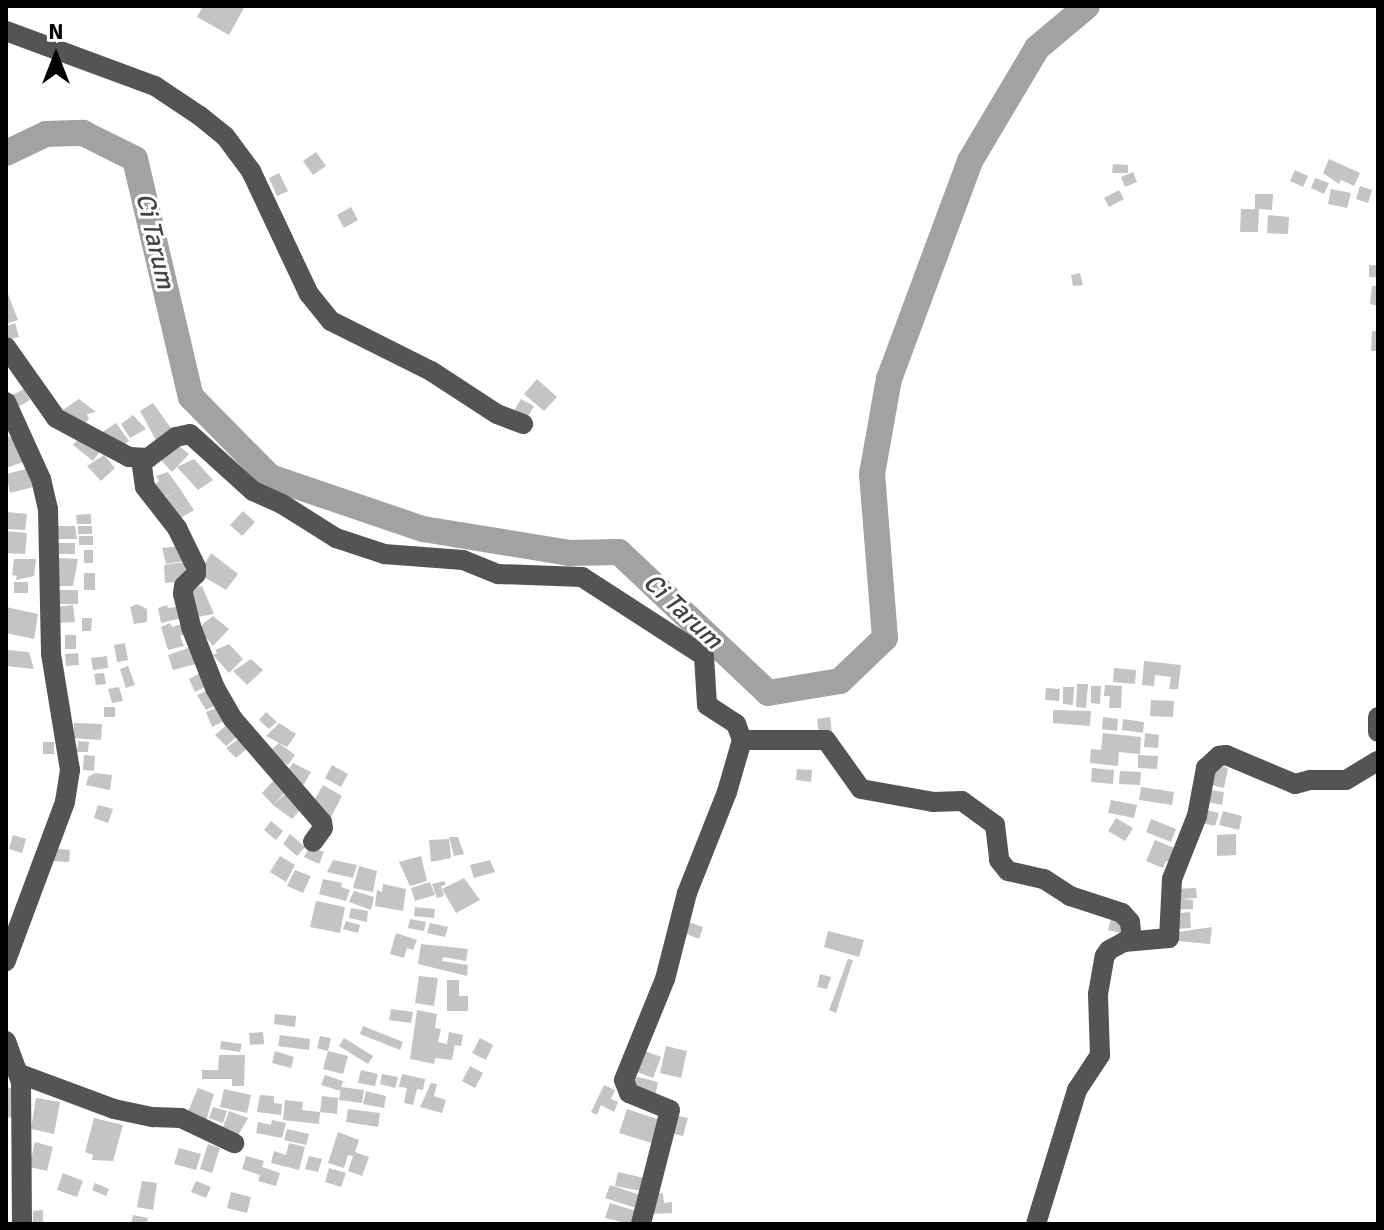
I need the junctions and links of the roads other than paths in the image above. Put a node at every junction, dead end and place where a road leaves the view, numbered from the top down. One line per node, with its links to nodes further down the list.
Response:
1 (6, 31): 4 (street)
2 (6, 347): 5 (street)
3 (6, 402): 12 (street)
4 (523, 424)
5 (141, 459): 8 (street); 10 (street)
6 (1378, 717): 7 (street)
7 (1378, 732)
8 (742, 740): 11 (street); 17 (street)
9 (1378, 761): 11 (street)
10 (313, 842)
11 (1132, 940): 18 (street)
12 (6, 961)
13 (6, 1041): 14 (street)
14 (20, 1074): 15 (street); 16 (street)
15 (234, 1143)
16 (22, 1224)
17 (641, 1224)
18 (1036, 1224)

